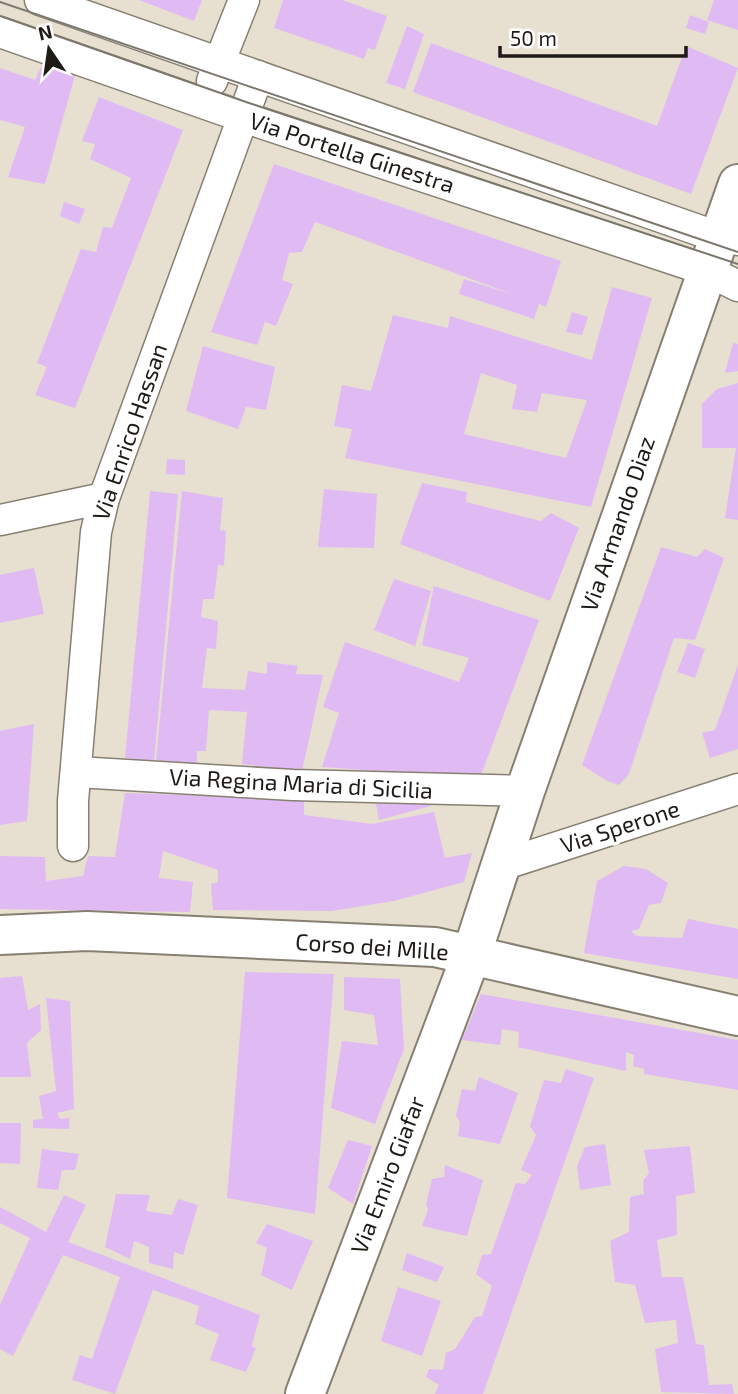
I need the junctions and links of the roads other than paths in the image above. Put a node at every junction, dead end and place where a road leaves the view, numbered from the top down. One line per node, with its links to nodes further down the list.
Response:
1 (40, 0): 4 (street, Via Portella Ginestra)
2 (244, 0): 4 (street)
3 (0, 32): 6 (street, Via Portella Ginestra)
4 (219, 62): 5 (street, Via Portella Ginestra); 6 (street)
5 (258, 76): 7 (street, Via Enrico Hassan); 9 (street, Via Portella Ginestra)
6 (204, 103): 7 (street, Via Portella Ginestra)
7 (243, 117): 9 (street, Via Portella Ginestra); 10 (street, Via Enrico Hassan)
8 (738, 184): 9 (street, Via Armando Diaz)
9 (725, 258): 14 (street, Via Armando Diaz)
10 (104, 498): 11 (street); 12 (street, Via Enrico Hassan)
11 (0, 520)
12 (77, 772): 14 (street, Via Regina Maria di Sicilia); 15 (street, Via Enrico Hassan)
13 (738, 789): 16 (street, Via Sperone)
14 (525, 791): 16 (street, Via Armando Diaz)
15 (73, 846)
16 (502, 865): 18 (street, Via Emiro Giafar)
17 (0, 935): 18 (street, Corso dei Mille)
18 (471, 956): 19 (street, Corso dei Mille); 20 (street, Via Emiro Giafar)
19 (738, 1016)
20 (305, 1394)

